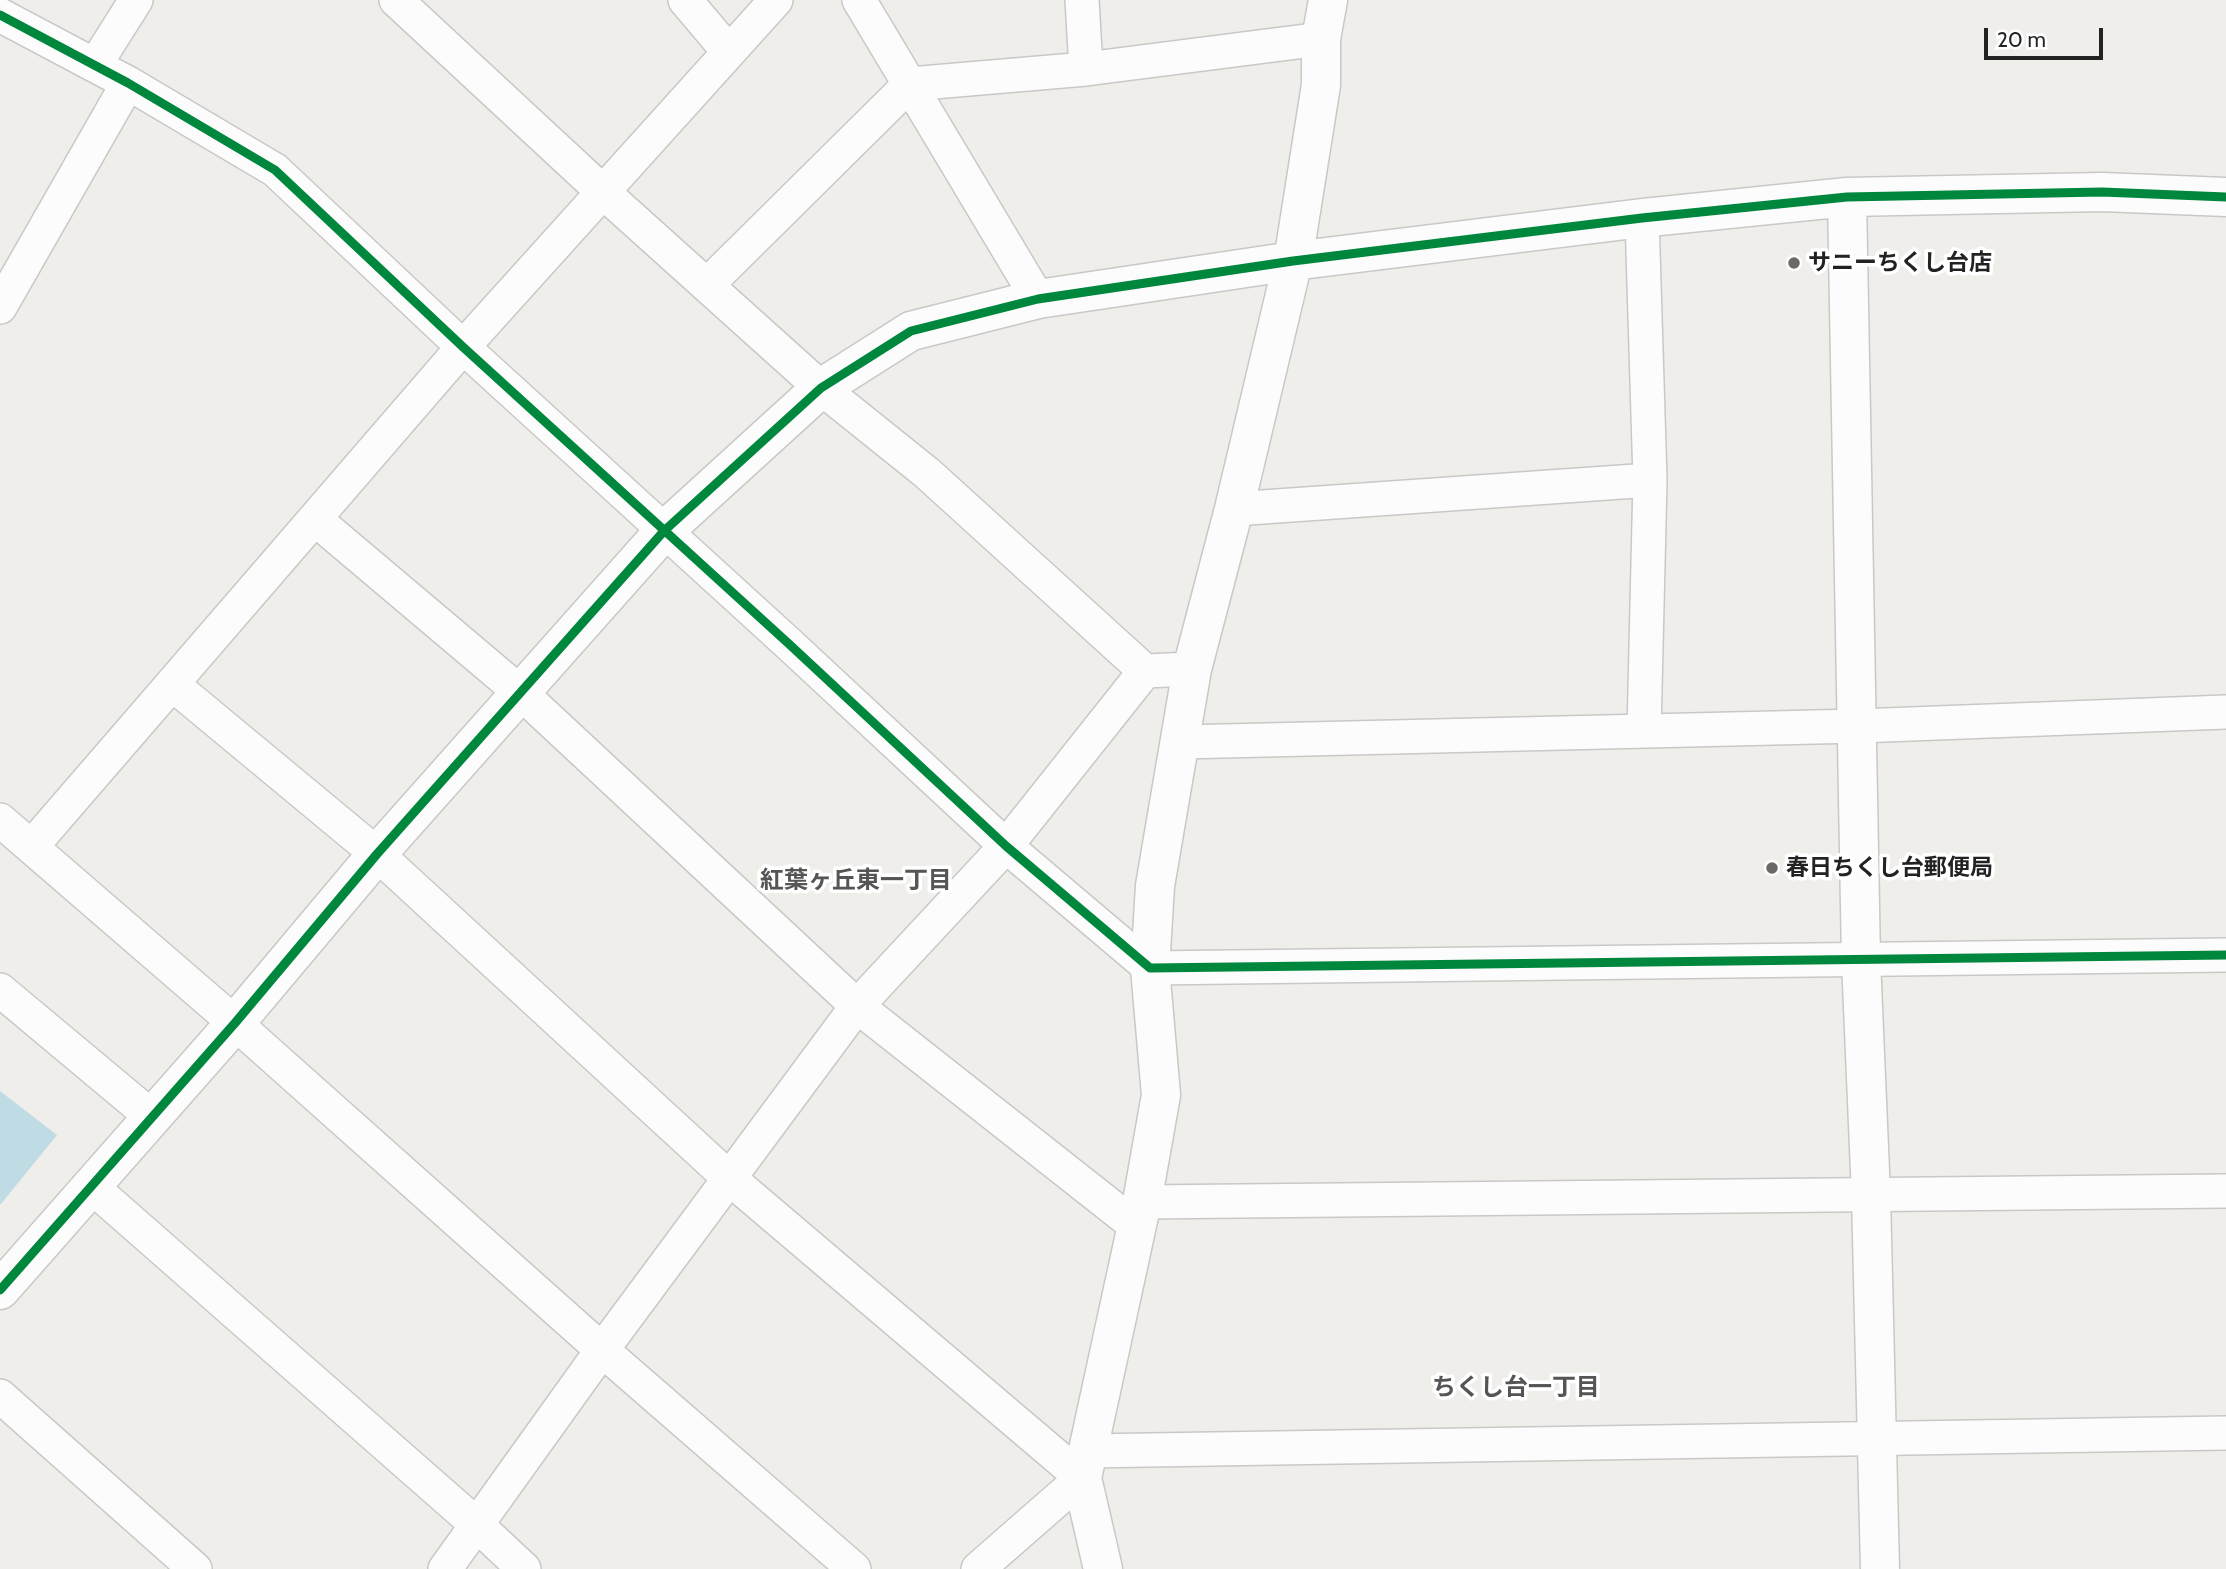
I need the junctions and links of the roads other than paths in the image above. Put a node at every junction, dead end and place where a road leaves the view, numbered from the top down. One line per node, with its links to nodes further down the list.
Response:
1 (136, 0): 11 (street)
2 (396, 0): 15 (street)
3 (685, 0): 10 (street)
4 (776, 0): 10 (street)
5 (859, 0): 14 (street)
6 (1082, 0): 12 (street)
7 (1328, 0): 9 (street)
8 (0, 15): 11 (street)
9 (1321, 40): 12 (street); 19 (street)
10 (729, 52): 15 (street)
11 (94, 65): 13 (street)
12 (1086, 69): 14 (street)
13 (128, 83): 22 (street); 23 (street)
14 (909, 84): 20 (street); 21 (street)
15 (603, 192): 20 (street); 23 (street)
16 (1847, 197): 17 (street); 18 (street); 34 (street)
17 (2226, 197)
18 (1642, 218): 19 (street); 25 (street)
19 (1293, 261): 21 (street); 26 (street)
20 (707, 285): 24 (street)
21 (1038, 299): 24 (street)
22 (1, 303)
23 (463, 347): 27 (street); 28 (street)
24 (821, 388): 28 (street); 30 (street)
25 (1650, 480): 26 (street); 35 (street)
26 (1234, 509): 29 (street)
27 (315, 519): 31 (street); 32 (street)
28 (664, 531): 32 (street); 39 (street)
29 (1192, 669): 30 (street); 36 (street)
30 (1144, 671): 39 (street)
31 (172, 684): 38 (street); 40 (street)
32 (521, 693): 40 (street); 45 (street)
33 (2226, 712): 34 (street)
34 (1858, 726): 35 (street); 42 (street)
35 (1644, 731): 36 (street)
36 (1181, 742): 43 (street)
37 (0, 820): 38 (street)
38 (32, 846): 46 (street)
39 (1006, 846): 43 (street); 45 (street)
40 (377, 854): 46 (street); 48 (street)
41 (2226, 955): 42 (street)
42 (1861, 960): 43 (street); 51 (street)
43 (1150, 968): 52 (street)
44 (0, 990): 47 (street)
45 (857, 1006): 48 (street); 52 (street)
46 (235, 1023): 47 (street); 54 (street)
47 (152, 1117): 49 (street)
48 (729, 1178): 54 (street); 58 (street)
49 (92, 1187): 53 (street); 59 (street)
50 (2226, 1191): 51 (street)
51 (1871, 1195): 52 (street); 57 (street)
52 (1139, 1214): 58 (street)
53 (0, 1290)
54 (602, 1350): 59 (street); 63 (street)
55 (0, 1396): 60 (street)
56 (2226, 1433): 57 (street)
57 (1875, 1440): 58 (street); 66 (street)
58 (1084, 1465): 64 (street); 65 (street)
59 (477, 1524): 61 (street); 62 (street)
60 (195, 1569)
61 (444, 1569)
62 (524, 1569)
63 (854, 1569)
64 (978, 1569)
65 (1103, 1569)
66 (1880, 1569)

